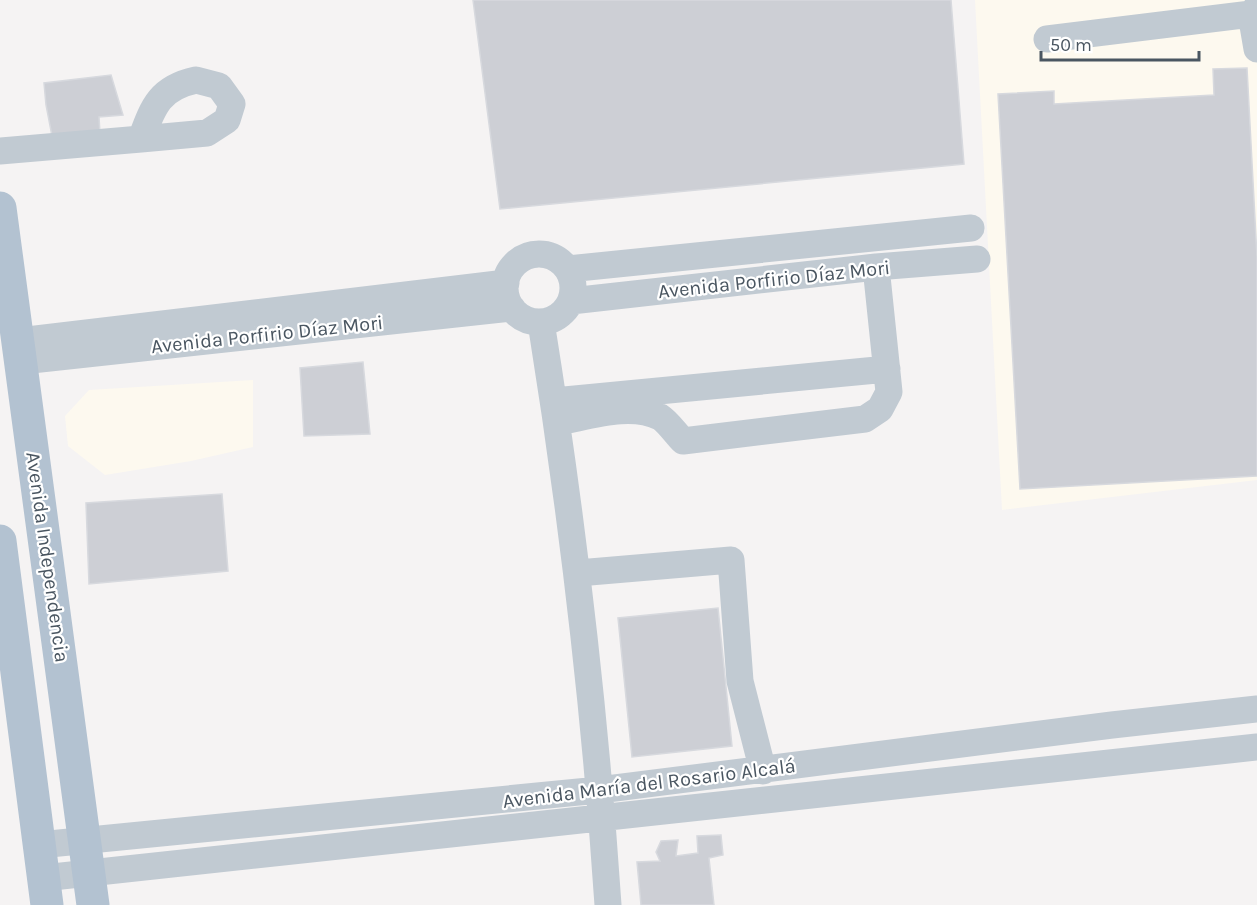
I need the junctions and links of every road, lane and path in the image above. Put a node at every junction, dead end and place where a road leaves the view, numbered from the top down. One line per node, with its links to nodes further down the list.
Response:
1 (1254, 10): 2 (street); 3 (street)
2 (1047, 39)
3 (1257, 49)
4 (141, 139): 5 (street)
5 (0, 151)
6 (0, 208): 14 (main road, Avenida Independencia)
7 (971, 228): 10 (street, Avenida Porfirio Díaz Mori)
8 (977, 259): 9 (street, Avenida Porfirio Díaz Mori)
9 (876, 267): 12 (street, Avenida Porfirio Díaz Mori); 15 (street)
10 (568, 269): 11 (street); 12 (street)
11 (509, 295): 13 (street); 14 (street, Avenida Porfirio Díaz Mori)
12 (571, 301): 13 (street)
13 (541, 322): 16 (street)
14 (20, 351): 26 (main road, Avenida Independencia)
15 (887, 369): 16 (street); 16 (street)
16 (556, 412): 18 (street)
17 (0, 541): 27 (main road)
18 (578, 573): 23 (street); 24 (street)
19 (1257, 709): 20 (street, Avenida María del Rosario Alcalá)
20 (1112, 725): 22 (street); 23 (street, Avenida María del Rosario Alcalá)
21 (1257, 747): 22 (street, Avenida María del Rosario Alcalá)
22 (1117, 762): 25 (street, Avenida María del Rosario Alcalá)
23 (763, 771): 24 (street, Avenida María del Rosario Alcalá)
24 (599, 790): 25 (street); 26 (street, Avenida María del Rosario Alcalá)
25 (602, 818): 28 (street, Avenida María del Rosario Alcalá); 30 (street)
26 (85, 840): 27 (street, Avenida María del Rosario Alcalá); 28 (main road, Avenida Independencia)
27 (39, 845): 29 (main road)
28 (91, 889): 29 (street, Avenida María del Rosario Alcalá)
29 (45, 892)
30 (608, 905)

